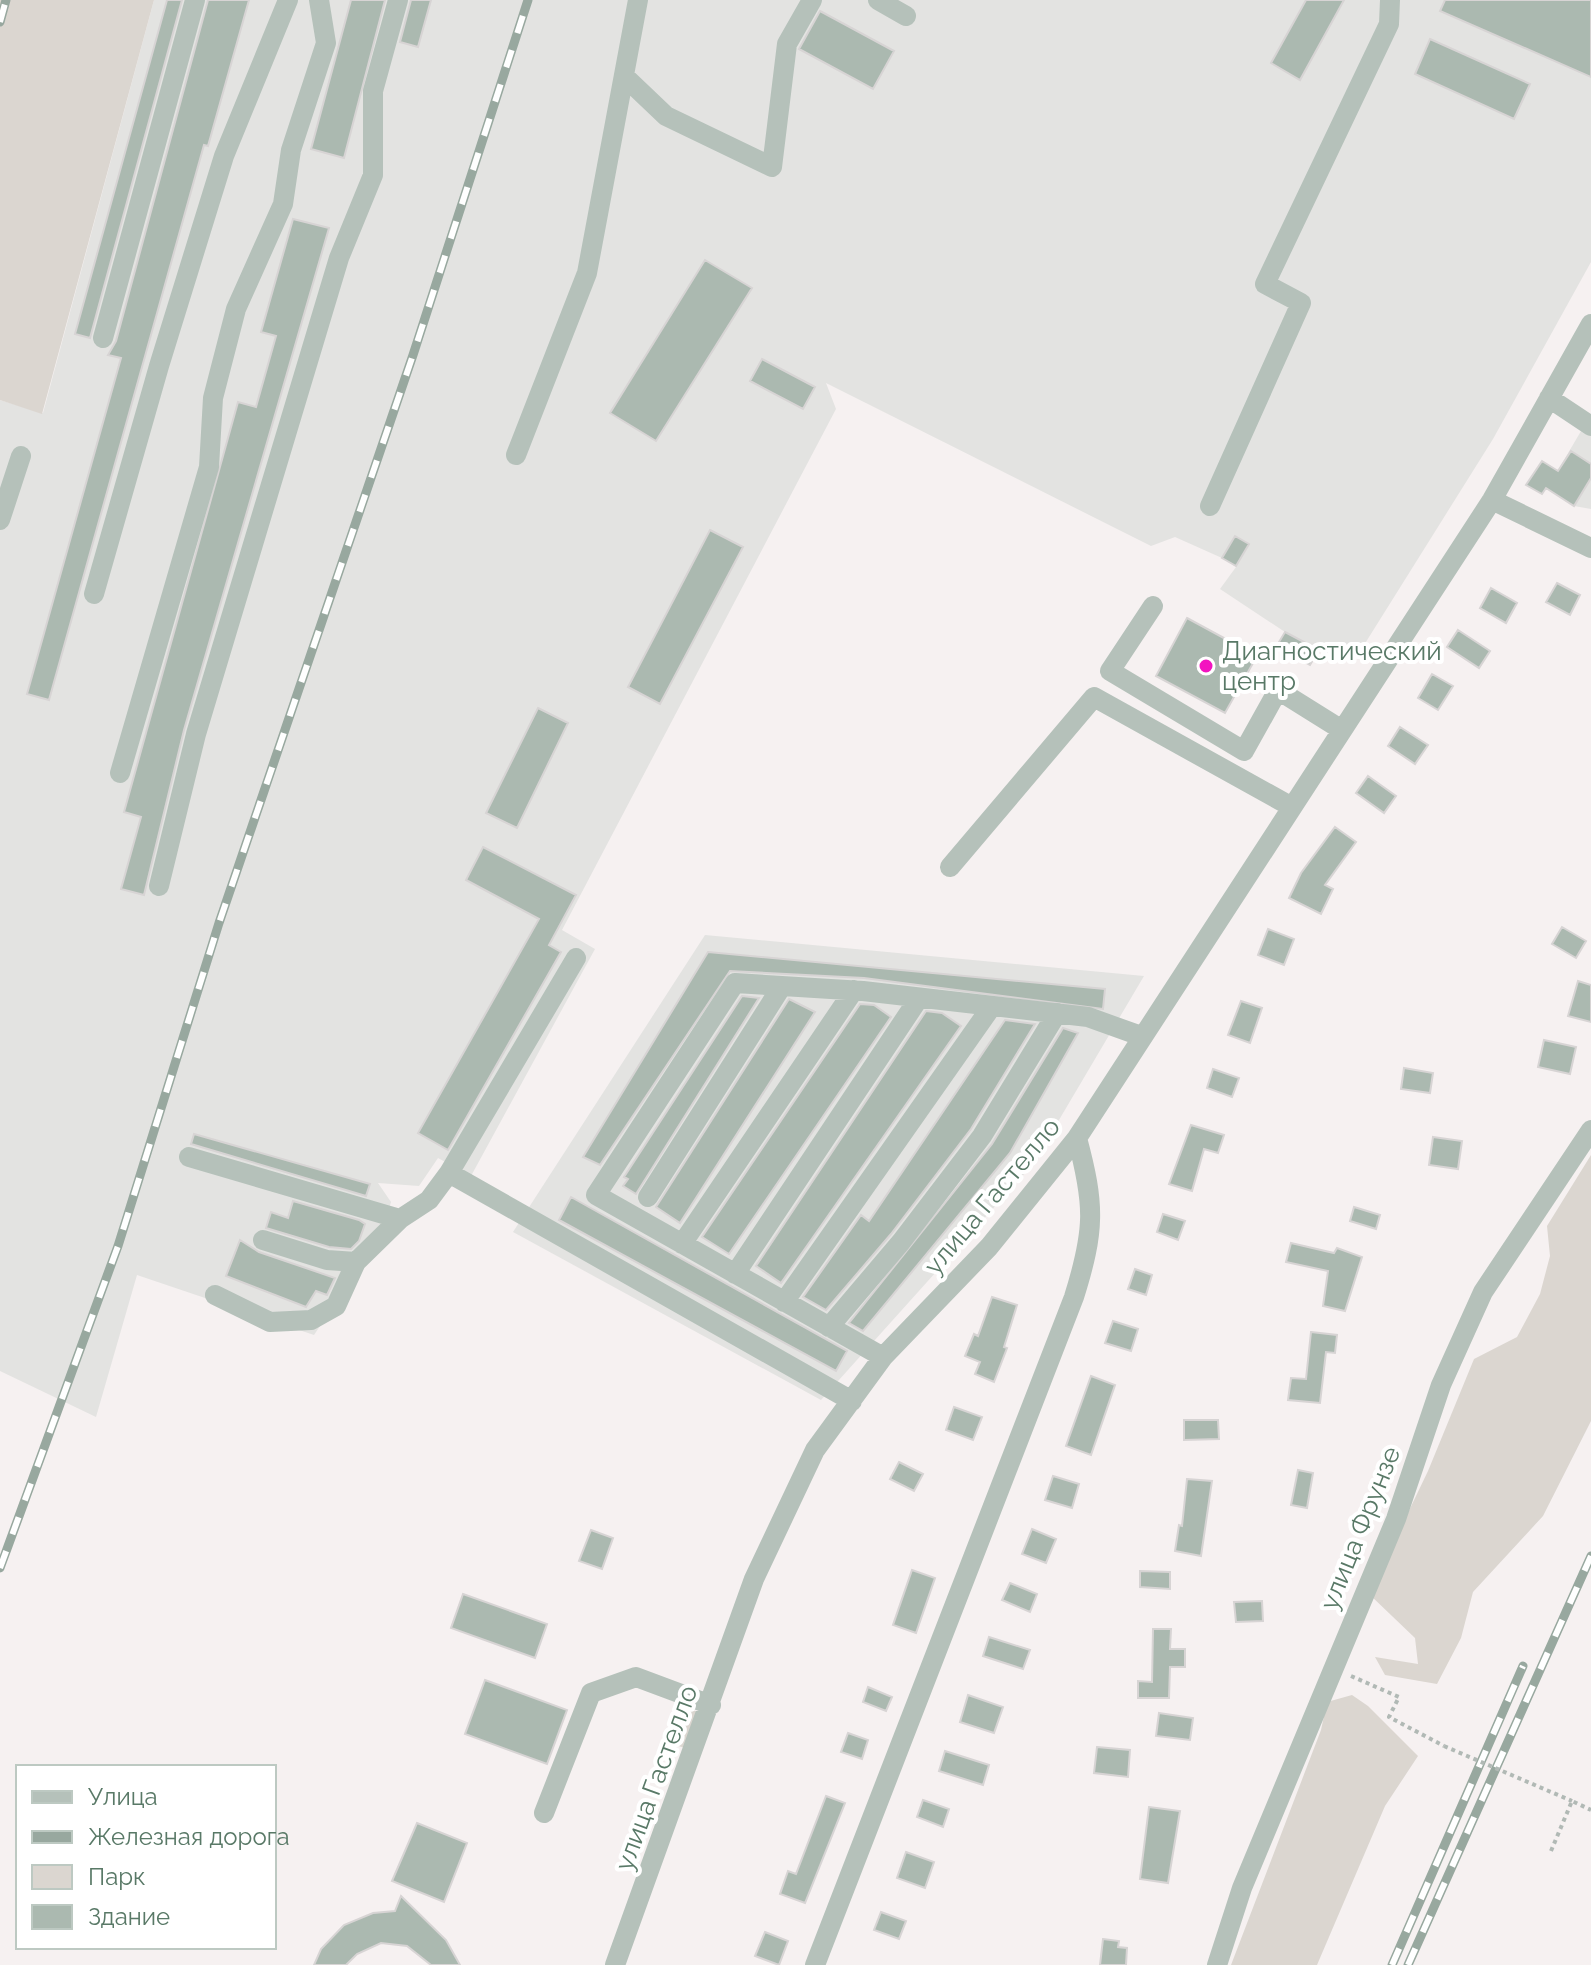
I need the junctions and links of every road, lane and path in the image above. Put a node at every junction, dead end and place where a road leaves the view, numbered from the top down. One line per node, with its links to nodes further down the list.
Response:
1 (195, 0): 12 (street)
2 (288, 0): 21 (street)
3 (319, 0): 26 (street)
4 (398, 0): 29 (street)
5 (638, 0): 10 (street)
6 (812, 0): 10 (street)
7 (878, 0): 9 (street)
8 (1390, 0): 18 (street)
9 (906, 16)
10 (624, 76): 15 (street)
11 (1591, 324): 13 (street, улица Гастелло)
12 (103, 338)
13 (1549, 398): 14 (street); 17 (street, улица Гастелло)
14 (1591, 426)
15 (516, 455)
16 (21, 456): 19 (street)
17 (1492, 500): 20 (street); 25 (street, улица Гастелло)
18 (1210, 506)
19 (0, 520)
20 (1591, 548)
21 (94, 594)
22 (1153, 606): 23 (street)
23 (1110, 671): 24 (street); 25 (street)
24 (1094, 697): 27 (street); 28 (street)
25 (1342, 730): 27 (street, улица Гастелло)
26 (120, 773)
27 (1292, 807): 36 (street, улица Гастелло)
28 (950, 867)
29 (159, 886)
30 (576, 958): 40 (street)
31 (782, 986): 32 (street); 41 (street); 44 (street)
32 (854, 990): 33 (street); 44 (street)
33 (919, 998): 34 (street); 46 (street)
34 (992, 1006): 35 (street); 48 (street)
35 (1057, 1013): 36 (street); 49 (street)
36 (1141, 1036): 38 (street, улица Гастелло)
37 (1591, 1130): 52 (street, улица Фрунзе)
38 (1077, 1138): 50 (street, улица Гастелло); 59 (street)
39 (189, 1157): 42 (street)
40 (449, 1173): 42 (street); 51 (street)
41 (648, 1197)
42 (400, 1219): 45 (street)
43 (263, 1240): 45 (street)
44 (682, 1244): 46 (street)
45 (356, 1262): 47 (street)
46 (735, 1274): 48 (street)
47 (215, 1295)
48 (784, 1302): 49 (street)
49 (829, 1327): 50 (street)
50 (883, 1357): 51 (street, улица Гастелло)
51 (852, 1401): 53 (street, улица Гастелло)
52 (1331, 1667): 54 (path, bridge); 60 (street, улица Фрунзе)
53 (711, 1705): 56 (street); 58 (street, улица Гастелло)
54 (1572, 1801): 55 (path); 57 (path)
55 (1591, 1810)
56 (544, 1813)
57 (1551, 1851)
58 (615, 1965)
59 (815, 1965)
60 (1217, 1965)

